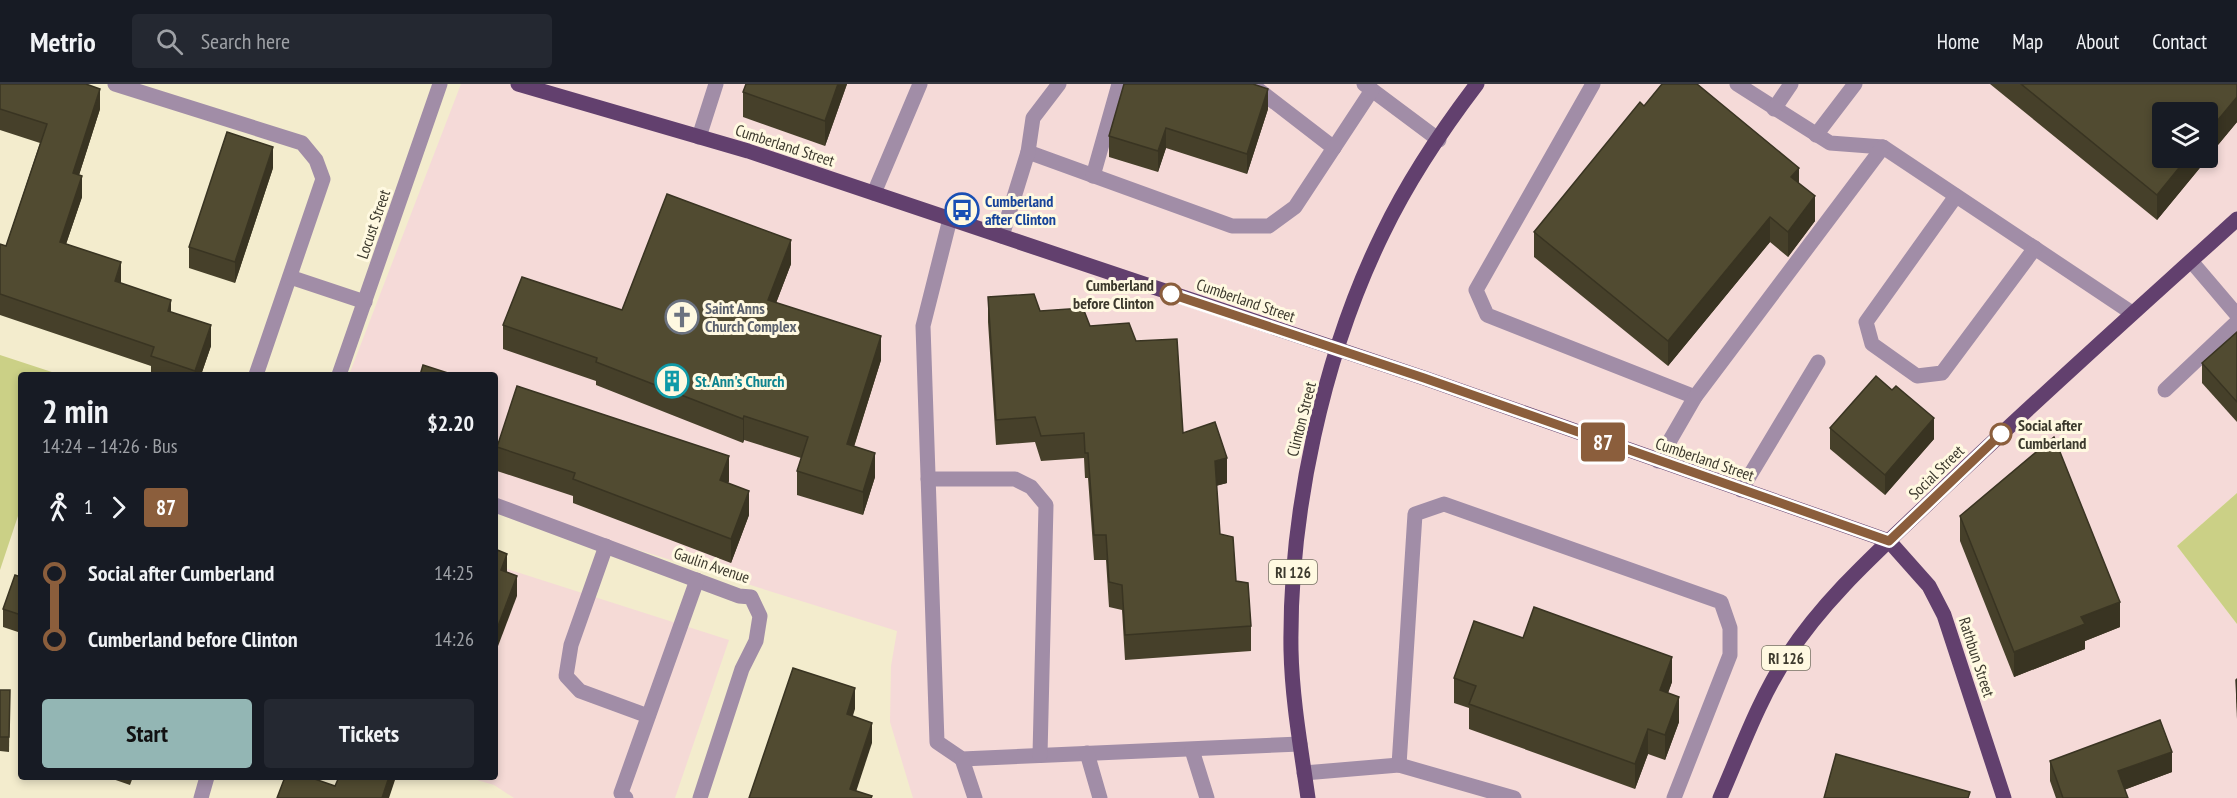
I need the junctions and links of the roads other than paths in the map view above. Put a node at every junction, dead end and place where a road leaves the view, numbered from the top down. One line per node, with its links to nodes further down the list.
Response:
1 (115, 84): 30 (street)
2 (440, 84): 31 (street, Locust Street)
3 (518, 84): 17 (main road, Cumberland Street)
4 (716, 84): 17 (street)
5 (920, 84): 23 (street)
6 (1059, 84): 21 (street)
7 (1119, 84): 22 (street)
8 (1251, 84): 20 (street)
9 (1477, 84): 18 (main road, Clinton Street)
10 (1593, 84): 40 (street)
11 (1737, 84): 15 (street)
12 (1791, 84): 15 (street)
13 (1855, 84): 16 (street)
14 (1368, 87): 18 (street); 20 (street)
15 (1774, 109): 16 (street)
16 (1816, 135): 19 (street)
17 (699, 136): 23 (main road, Cumberland Street)
18 (1438, 140): 35 (main road, Clinton Street)
19 (1883, 147): 24 (street); 40 (street)
20 (1334, 148): 22 (street)
21 (1028, 152): 22 (street); 27 (street)
22 (1093, 176)
23 (874, 193): 25 (main road, Cumberland Street)
24 (1956, 196): 28 (street); 28 (street)
25 (950, 219): 27 (main road, Cumberland Street); 42 (street)
26 (2237, 219): 29 (main road, Social Street)
27 (1002, 236): 35 (main road, Cumberland Street)
28 (2035, 248): 32 (street)
29 (2191, 261): 32 (main road, Social Street); 33 (street)
30 (290, 277): 31 (street); 37 (street)
31 (365, 302): 38 (street, Locust Street)
32 (2132, 313): 45 (main road, Social Street)
33 (2237, 315)
34 (2237, 322): 39 (street)
35 (1337, 349): 41 (main road, Cumberland Street); 49 (main road, Clinton Street / RI 126)
36 (1818, 363): 43 (street)
37 (257, 372)
38 (340, 372)
39 (2165, 390)
40 (1699, 391): 41 (street)
41 (1658, 461): 43 (main road, Cumberland Street)
42 (928, 479): 52 (street); 53 (street)
43 (1741, 490): 45 (main road, Cumberland Street)
44 (498, 506): 46 (street, Gaulin Avenue)
45 (1889, 541): 66 (main road, Social Street / RI 126); 67 (main road, Rathbun Street)
46 (606, 546): 47 (street, Gaulin Avenue); 48 (street)
47 (697, 580): 48 (street); 59 (street, Gaulin Avenue)
48 (648, 716): 58 (street)
49 (1300, 744): 50 (street); 55 (main road, Clinton Street / RI 126)
50 (1192, 750): 51 (street); 62 (street)
51 (1087, 753): 52 (street); 61 (street)
52 (1040, 755): 53 (street)
53 (962, 759): 60 (street)
54 (1399, 765): 55 (street); 64 (street); 65 (street)
55 (1304, 773): 63 (main road, Clinton Street / RI 126)
56 (206, 780): 57 (street)
57 (201, 798)
58 (626, 798)
59 (700, 798)
60 (975, 798)
61 (1100, 798)
62 (1207, 798)
63 (1308, 798)
64 (1514, 798)
65 (1674, 798)
66 (1720, 798)
67 (2004, 798)

